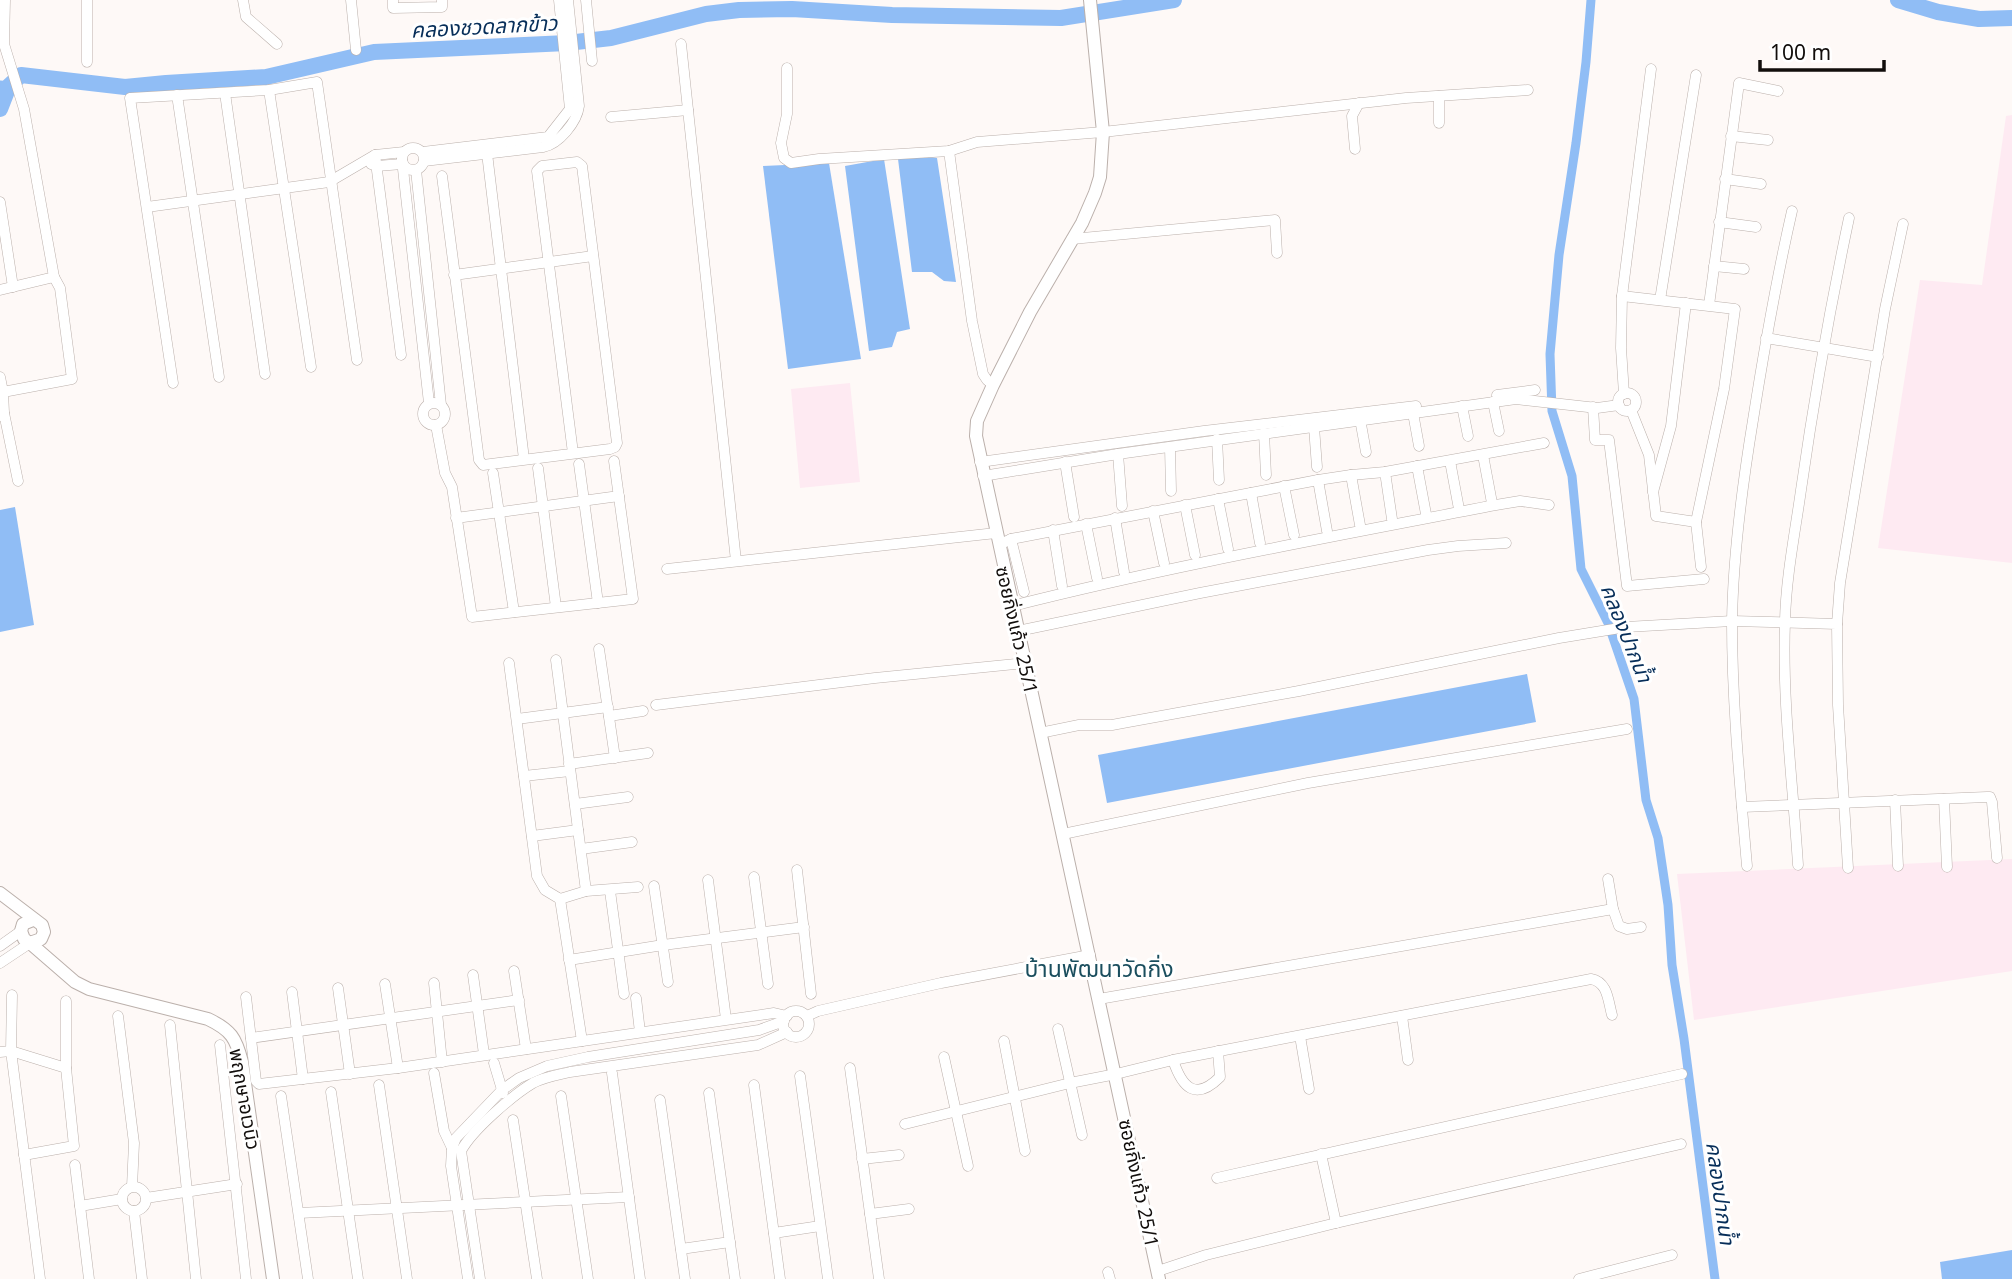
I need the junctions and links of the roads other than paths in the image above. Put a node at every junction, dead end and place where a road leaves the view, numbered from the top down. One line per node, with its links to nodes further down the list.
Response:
1 (5, 0): 64 (street)
2 (88, 0): 16 (street)
3 (243, 0): 12 (street)
4 (351, 0): 14 (street)
5 (393, 0): 6 (street)
6 (442, 0)
7 (559, 0): 11 (street)
8 (568, 0): 11 (street)
9 (586, 0): 15 (street)
10 (1090, 1): 30 (street, ซอยกิ่งแก้ว 25/1)
11 (567, 34): 34 (street)
12 (277, 44)
13 (681, 44): 27 (street)
14 (356, 50)
15 (592, 59)
16 (86, 62)
17 (787, 68): 35 (street)
18 (1651, 69): 69 (street)
19 (1696, 75): 70 (street)
20 (269, 90): 23 (street); 44 (street); 46 (street)
21 (1528, 90): 25 (street)
22 (1778, 91): 31 (street)
23 (225, 93): 24 (street); 47 (street)
24 (177, 96): 48 (street); 50 (street)
25 (1439, 96): 26 (street); 29 (street)
26 (1359, 103): 30 (street); 33 (street)
27 (688, 110): 28 (street); 159 (street)
28 (611, 117)
29 (1439, 123)
30 (1103, 132): 35 (street); 56 (street, ซอยกิ่งแก้ว 25/1)
31 (1731, 136): 32 (street); 43 (street)
32 (1768, 140)
33 (1354, 149)
34 (487, 150): 37 (street); 62 (street)
35 (949, 150): 83 (street)
36 (375, 155): 38 (street); 39 (street); 40 (street)
37 (423, 157): 38 (street); 41 (street)
38 (403, 159): 40 (street); 41 (street); 65 (street)
39 (363, 162): 40 (street); 44 (street)
40 (377, 166): 75 (street)
41 (416, 170): 66 (street)
42 (442, 176): 63 (street)
43 (1725, 179): 45 (street); 53 (street)
44 (331, 181): 46 (street); 77 (street)
45 (1761, 184)
46 (284, 188): 47 (street); 78 (street)
47 (240, 194): 48 (street); 79 (street)
48 (193, 201): 50 (street); 81 (street)
49 (0, 202): 67 (street)
50 (147, 207): 82 (street)
51 (1792, 211): 73 (street)
52 (1849, 218): 74 (street)
53 (1719, 222): 55 (street); 60 (street)
54 (1903, 224): 76 (street)
55 (1756, 227)
56 (1073, 239): 57 (street); 83 (street, ซอยกิ่งแก้ว 25/1)
57 (1277, 253)
58 (593, 257): 59 (street); 59 (street); 106 (street)
59 (548, 262): 62 (street); 106 (street)
60 (1714, 266): 61 (street); 72 (street)
61 (1744, 269)
62 (500, 270): 63 (street); 110 (street)
63 (454, 275): 110 (street)
64 (54, 278): 67 (street); 85 (street)
65 (415, 278): 66 (street); 88 (street)
66 (427, 278): 89 (street)
67 (13, 287): 68 (street)
68 (0, 290)
69 (1622, 296): 70 (street); 86 (street)
70 (1661, 300): 71 (street)
71 (1686, 303): 72 (street); 129 (street)
72 (1709, 305): 147 (street)
73 (1766, 338): 74 (street); 172 (street)
74 (1823, 346): 76 (street); 173 (street)
75 (401, 355)
76 (1878, 357): 174 (street)
77 (357, 360)
78 (312, 367)
79 (265, 374)
80 (0, 377): 85 (street)
81 (219, 377)
82 (173, 383)
83 (993, 385): 113 (street, ซอยกิ่งแก้ว 25/1)
84 (1535, 390): 113 (street)
85 (3, 393): 95 (street)
86 (1624, 394): 90 (street); 93 (street)
87 (1493, 402): 91 (street); 92 (street); 99 (street)
88 (429, 403): 89 (street); 97 (street)
89 (441, 405): 97 (street)
90 (1619, 405): 92 (street); 93 (street)
91 (1462, 406): 94 (street); 101 (street)
92 (1595, 407): 165 (street)
93 (1631, 410): 129 (street)
94 (1413, 413): 96 (street); 104 (street)
95 (2, 414): 126 (street)
96 (1360, 419): 98 (street); 108 (street)
97 (436, 425): 144 (street)
98 (1314, 426): 100 (street); 117 (street)
99 (1499, 431)
100 (1264, 433): 102 (street); 121 (street)
101 (1468, 436)
102 (1217, 439): 105 (street); 124 (street)
103 (1544, 443): 109 (street)
104 (1419, 446)
105 (1170, 447): 107 (street); 128 (street)
106 (573, 453): 110 (street)
107 (1118, 453): 114 (street); 137 (street)
108 (1366, 453)
109 (1483, 455): 112 (street); 134 (street)
110 (524, 459)
111 (614, 461): 131 (street)
112 (1450, 461): 116 (street); 139 (street)
113 (980, 462): 123 (street, ซอยกิ่งแก้ว 25/1)
114 (1065, 462): 123 (street); 143 (street)
115 (579, 464): 133 (street)
116 (1418, 466): 119 (street); 142 (street)
117 (1317, 467)
118 (538, 468): 138 (street)
119 (1385, 472): 122 (street); 146 (street)
120 (494, 473): 141 (street)
121 (1266, 475)
122 (1351, 475): 125 (street); 149 (street)
123 (983, 476): 153 (street, ซอยกิ่งแก้ว 25/1)
124 (1219, 480)
125 (1318, 480): 127 (street); 151 (street)
126 (18, 481)
127 (1284, 486): 130 (street); 152 (street)
128 (1171, 491)
129 (1654, 492): 147 (street)
130 (1251, 493): 132 (street); 155 (street)
131 (619, 496): 133 (street); 168 (street)
132 (1218, 499): 135 (street); 157 (street)
133 (585, 501): 138 (street); 168 (street)
134 (1492, 503)
135 (1185, 505): 140 (street); 158 (street)
136 (1549, 505): 169 (street)
137 (1122, 506)
138 (543, 507): 141 (street); 170 (street)
139 (1459, 509)
140 (1153, 511): 145 (street); 160 (street)
141 (499, 513): 144 (street); 171 (street)
142 (1426, 514)
143 (1074, 517)
144 (456, 518): 171 (street)
145 (1115, 518): 148 (street); 163 (street)
146 (1392, 519)
147 (1696, 522): 161 (street)
148 (1086, 524): 150 (street); 164 (street)
149 (1360, 525)
150 (1053, 530): 154 (street); 166 (street)
151 (1327, 531)
152 (1294, 535)
153 (997, 539): 154 (street); 159 (street); 169 (street, ซอยกิ่งแก้ว 25/1)
154 (1011, 539): 167 (street)
155 (1261, 543)
156 (1506, 543): 175 (street)
157 (1228, 549)
158 (1195, 555)
159 (736, 561): 162 (street)
160 (1164, 563)
161 (1701, 567)
162 (667, 569)
163 (1124, 572)
164 (1097, 578)
165 (1704, 579)
166 (1062, 586)
167 (1024, 592)
168 (598, 603): 170 (street)
169 (1012, 606): 175 (street, ซอยกิ่งแก้ว 25/1)
170 (556, 607): 171 (street)
171 (514, 612)
172 (1732, 621): 173 (street); 186 (street); 197 (street)
173 (1785, 622): 174 (street); 195 (street)
174 (1838, 624): 194 (street)
175 (1018, 631): 179 (street, ซอยกิ่งแก้ว 25/1)
176 (599, 649): 182 (street)
177 (556, 660): 183 (street)
178 (509, 663): 184 (street)
179 (1025, 663): 180 (street); 186 (street, ซอยกิ่งแก้ว 25/1)
180 (656, 705)
181 (643, 711): 182 (street)
182 (608, 712): 183 (street); 188 (street)
183 (562, 713): 184 (street); 189 (street)
184 (517, 719): 190 (street)
185 (1627, 729): 199 (street)
186 (1040, 733): 199 (street, ซอยกิ่งแก้ว 25/1)
187 (648, 753): 188 (street)
188 (615, 758): 189 (street)
189 (570, 767): 190 (street); 196 (street)
190 (524, 776): 200 (street)
191 (628, 797): 196 (street)
192 (1944, 799): 193 (street); 203 (street); 207 (street)
193 (1895, 800): 194 (street); 206 (street)
194 (1845, 802): 195 (street); 208 (street)
195 (1794, 803): 197 (street); 204 (street)
196 (575, 804): 198 (street)
197 (1742, 807): 205 (street)
198 (578, 830): 200 (street); 202 (street)
199 (1063, 834): 232 (street, ซอยกิ่งแก้ว 25/1)
200 (532, 836): 218 (street)
201 (632, 842): 202 (street)
202 (581, 849): 215 (street)
203 (1997, 858)
204 (1798, 865)
205 (1746, 866)
206 (1898, 866)
207 (1947, 867)
208 (1849, 868)
209 (797, 870): 222 (street)
210 (754, 877): 225 (street)
211 (1608, 879): 220 (street)
212 (708, 880): 227 (street)
213 (654, 886): 229 (street)
214 (638, 887): 216 (street)
215 (586, 891): 216 (street); 218 (street)
216 (610, 891): 231 (street)
217 (0, 893): 219 (street)
218 (560, 899): 234 (street)
219 (15, 905): 221 (street); 224 (street)
220 (1613, 909): 223 (street); 249 (street)
221 (33, 920): 224 (street); 226 (street)
222 (804, 927): 225 (street); 245 (street)
223 (1641, 927)
224 (21, 929): 228 (street); 230 (street)
225 (762, 932): 227 (street); 241 (street)
226 (43, 936): 228 (street); 233 (street)
227 (716, 938): 229 (street); 260 (street)
228 (30, 943): 233 (street, พฤกษาอเวนิว); 235 (street)
229 (663, 945): 231 (street); 238 (street)
230 (0, 946)
231 (618, 952): 234 (street); 244 (street)
232 (1090, 956): 249 (street, ซอยกิ่งแก้ว 25/1); 256 (street)
233 (49, 960): 351 (street, พฤกษาอเวนิว)
234 (569, 960): 270 (street)
235 (0, 963)
236 (514, 971): 250 (street)
237 (472, 975): 252 (street)
238 (668, 982)
239 (434, 983): 253 (street)
240 (385, 984): 258 (street)
241 (768, 984)
242 (338, 988): 261 (street)
243 (292, 992): 264 (street)
244 (624, 994)
245 (811, 994)
246 (12, 995): 275 (street)
247 (246, 997): 269 (street)
248 (636, 998): 265 (street)
249 (1099, 999): 292 (street, ซอยกิ่งแก้ว 25/1)
250 (519, 1000): 252 (street); 274 (street)
251 (66, 1001): 286 (street)
252 (477, 1006): 253 (street); 279 (street)
253 (436, 1012): 258 (street); 283 (street)
254 (1612, 1015): 257 (street)
255 (118, 1016): 323 (street)
256 (807, 1016): 259 (street); 266 (street)
257 (1402, 1016): 268 (street); 282 (street)
258 (390, 1018): 261 (street); 287 (street)
259 (785, 1018): 260 (street); 266 (street); 267 (street)
260 (726, 1019): 265 (street)
261 (343, 1024): 264 (street); 291 (street)
262 (170, 1025): 324 (street)
263 (1058, 1029): 296 (street)
264 (296, 1031): 269 (street); 295 (street)
265 (640, 1032): 270 (street)
266 (787, 1032): 273 (street)
267 (734, 1034): 273 (street); 278 (street)
268 (1300, 1036): 276 (street); 299 (street)
269 (251, 1038): 295 (street)
270 (582, 1041): 274 (street)
271 (1004, 1041): 305 (street)
272 (220, 1045): 322 (street)
273 (736, 1048): 285 (street)
274 (526, 1049): 279 (street)
275 (11, 1051): 277 (street); 286 (street); 316 (street)
276 (1218, 1051): 281 (street); 281 (street)
277 (0, 1052)
278 (621, 1052): 285 (street); 300 (street)
279 (484, 1054): 283 (street)
280 (944, 1057): 308 (street)
281 (1173, 1060): 292 (street)
282 (1408, 1060)
283 (442, 1062): 287 (street)
284 (494, 1063): 300 (street)
285 (623, 1064): 307 (street)
286 (66, 1068): 316 (street)
287 (398, 1068): 291 (street)
288 (850, 1068): 318 (street)
289 (434, 1073): 313 (street)
290 (612, 1073): 325 (street)
291 (350, 1074): 295 (street)
292 (1116, 1074): 296 (street); 345 (street, ซอยกิ่งแก้ว 25/1)
293 (1682, 1074): 315 (street)
294 (800, 1076): 340 (street)
295 (303, 1079)
296 (1070, 1083): 305 (street); 311 (street)
297 (379, 1085): 333 (street)
298 (754, 1085): 341 (street)
299 (1309, 1089)
300 (502, 1090): 307 (street); 313 (street)
301 (331, 1092): 335 (street)
302 (709, 1093): 342 (street)
303 (281, 1096): 337 (street)
304 (561, 1096): 328 (street)
305 (1014, 1097): 308 (street); 314 (street)
306 (660, 1100): 343 (street)
307 (508, 1101): 313 (street)
308 (955, 1111): 310 (street); 320 (street)
309 (513, 1119): 329 (street)
310 (905, 1124)
311 (1082, 1135)
312 (1681, 1144): 339 (street)
313 (456, 1149): 330 (street); 331 (street)
314 (1025, 1151)
315 (1321, 1154): 321 (street); 339 (street)
316 (24, 1155): 346 (street)
317 (899, 1155): 318 (street)
318 (862, 1159): 338 (street)
319 (75, 1165): 332 (street)
320 (968, 1166)
321 (1217, 1178)
322 (237, 1184): 324 (street); 350 (street)
323 (132, 1187): 326 (street); 327 (street)
324 (186, 1191): 326 (street); 349 (street)
325 (629, 1197): 328 (street); 359 (street)
326 (146, 1198): 336 (street)
327 (121, 1199): 332 (street); 336 (street)
328 (576, 1200): 329 (street); 358 (street)
329 (525, 1202): 331 (street); 357 (street)
330 (456, 1205): 331 (street); 333 (street); 355 (street)
331 (470, 1205): 356 (street)
332 (80, 1206): 347 (street)
333 (397, 1208): 335 (street); 354 (street)
334 (909, 1209): 338 (street)
335 (349, 1210): 337 (street); 353 (street)
336 (135, 1211): 348 (street)
337 (299, 1213): 352 (street)
338 (870, 1214): 364 (street)
339 (1336, 1223): 345 (street)
340 (820, 1226): 341 (street); 363 (street)
341 (774, 1233): 362 (street)
342 (730, 1242): 343 (street); 361 (street)
343 (681, 1249): 360 (street)
344 (1672, 1255): 365 (street)
345 (1158, 1275)
346 (40, 1279)
347 (89, 1279)
348 (142, 1279)
349 (196, 1279)
350 (246, 1279)
351 (273, 1279)
352 (308, 1279)
353 (358, 1279)
354 (407, 1279)
355 (468, 1279)
356 (480, 1279)
357 (537, 1279)
358 (588, 1279)
359 (640, 1279)
360 (685, 1279)
361 (735, 1279)
362 (780, 1279)
363 (828, 1279)
364 (879, 1279)
365 (1579, 1279)

